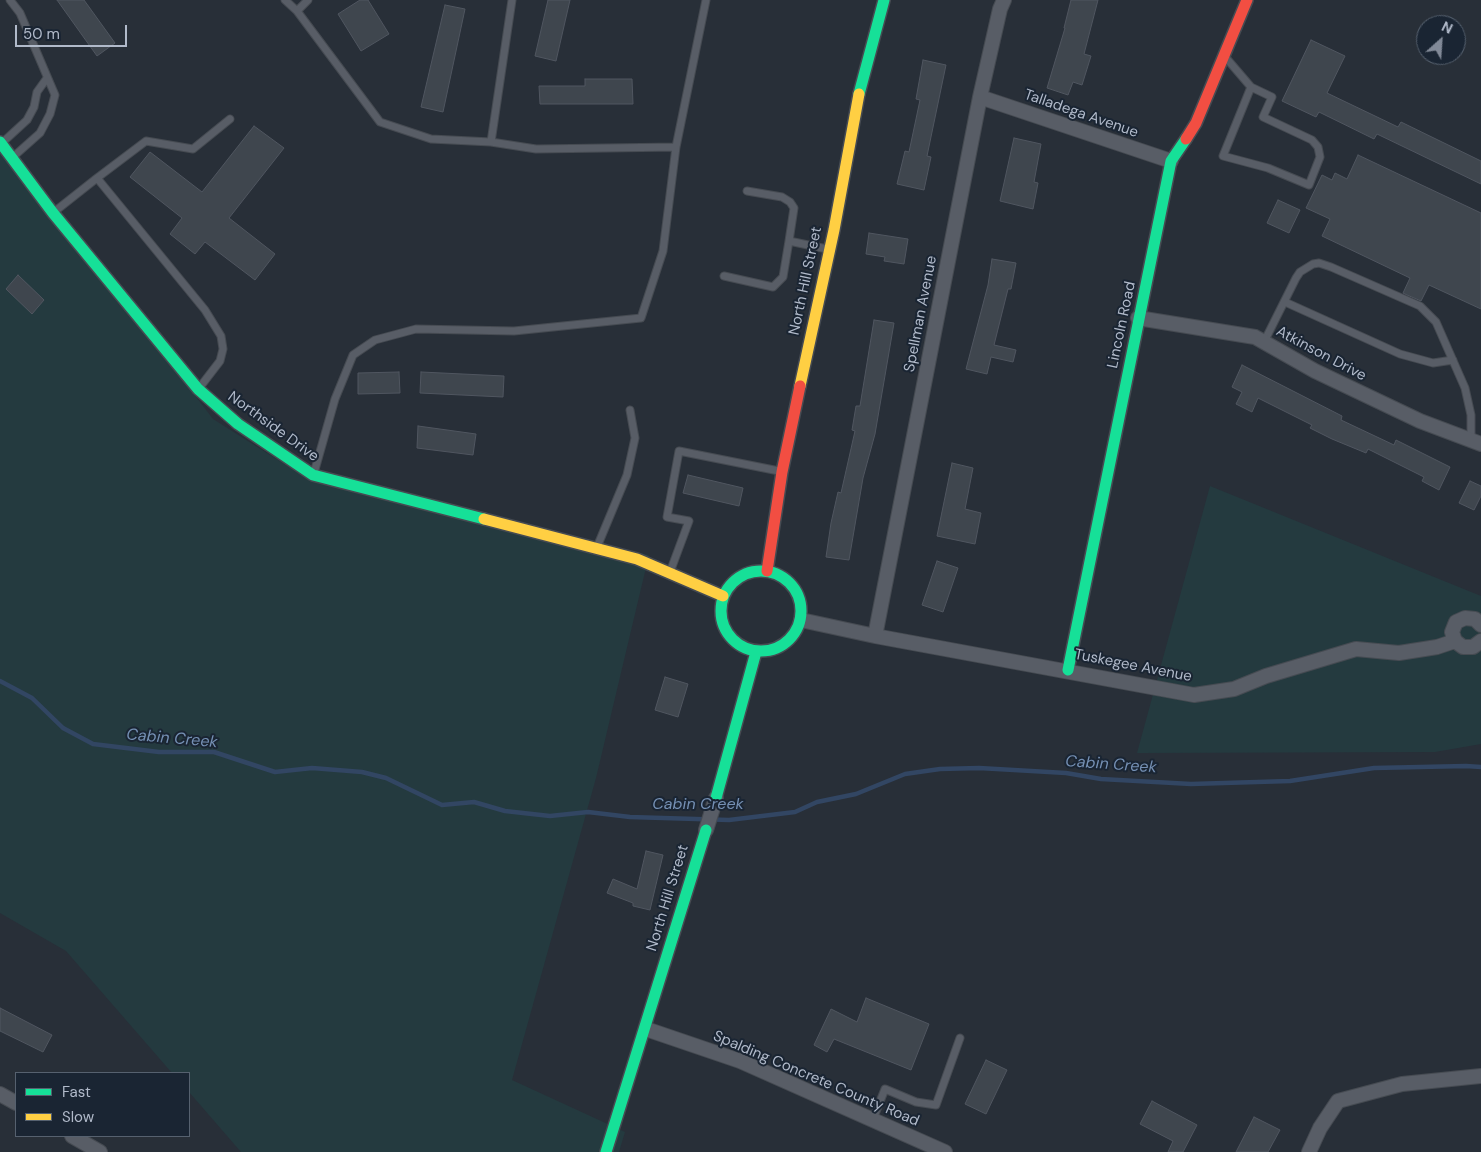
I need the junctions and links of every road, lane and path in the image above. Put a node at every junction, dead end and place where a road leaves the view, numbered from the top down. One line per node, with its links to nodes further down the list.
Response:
1 (10, 0): 11 (lane)
2 (285, 0): 9 (lane)
3 (308, 0): 9 (lane)
4 (512, 0): 16 (lane)
5 (706, 0): 17 (lane)
6 (884, 0): 24 (street, North Hill Street)
7 (1004, 0): 13 (street, Spellman Avenue)
8 (1247, 0): 10 (street, Lincoln Road)
9 (297, 11): 16 (lane)
10 (1225, 57): 12 (lane); 19 (street, Lincoln Road)
11 (47, 78): 15 (lane); 18 (lane)
12 (1251, 87): 12 (lane)
13 (980, 97): 19 (street, Talladega Avenue); 41 (street, Spellman Avenue)
14 (230, 119): 20 (lane)
15 (1, 142): 18 (street, Northside Drive)
16 (491, 142): 17 (lane)
17 (676, 147): 34 (lane)
18 (13, 157): 22 (street, Northside Drive)
19 (1171, 161): 27 (street, Lincoln Road)
20 (97, 178): 22 (lane); 30 (lane)
21 (747, 191): 23 (lane)
22 (53, 213): 30 (street, Northside Drive)
23 (789, 241): 24 (lane); 25 (lane)
24 (830, 250): 33 (street, North Hill Street)
25 (724, 276)
26 (1285, 302): 28 (lane); 29 (lane); 29 (lane)
27 (1138, 318): 28 (street, Atkinson Drive); 45 (street, Lincoln Road)
28 (1264, 342): 32 (street, Atkinson Drive)
29 (1453, 360): 32 (lane)
30 (198, 389): 34 (street, Northside Drive)
31 (630, 410): 35 (lane)
32 (1476, 442)
33 (782, 472): 36 (street, North Hill Street); 37 (lane)
34 (313, 475): 35 (street, Northside Drive)
35 (596, 548): 37 (street, Northside Drive)
36 (767, 571): 38 (street); 39 (street)
37 (670, 572): 38 (street, Northside Drive)
38 (723, 596): 44 (street)
39 (801, 620): 41 (street, Tuskegee Avenue); 44 (street)
40 (1481, 625): 42 (street)
41 (875, 636): 45 (street, Tuskegee Avenue)
42 (1455, 641): 43 (street, Tuskegee Avenue); 45 (street, Tuskegee Avenue)
43 (1481, 641)
44 (756, 652): 46 (street, North Hill Street)
45 (1068, 670)
46 (716, 798): 47 (street, North Hill Street)
47 (706, 830): 48 (street, North Hill Street)
48 (646, 1029): 53 (street, Spalding Concrete County Road); 56 (street, North Hill Street)
49 (960, 1038): 53 (lane)
50 (1481, 1076): 58 (street)
51 (0, 1094): 52 (street)
52 (15, 1102)
53 (873, 1119): 57 (street, Spalding Concrete County Road)
54 (74, 1137): 55 (street)
55 (100, 1152)
56 (606, 1152)
57 (945, 1152)
58 (1309, 1152)

